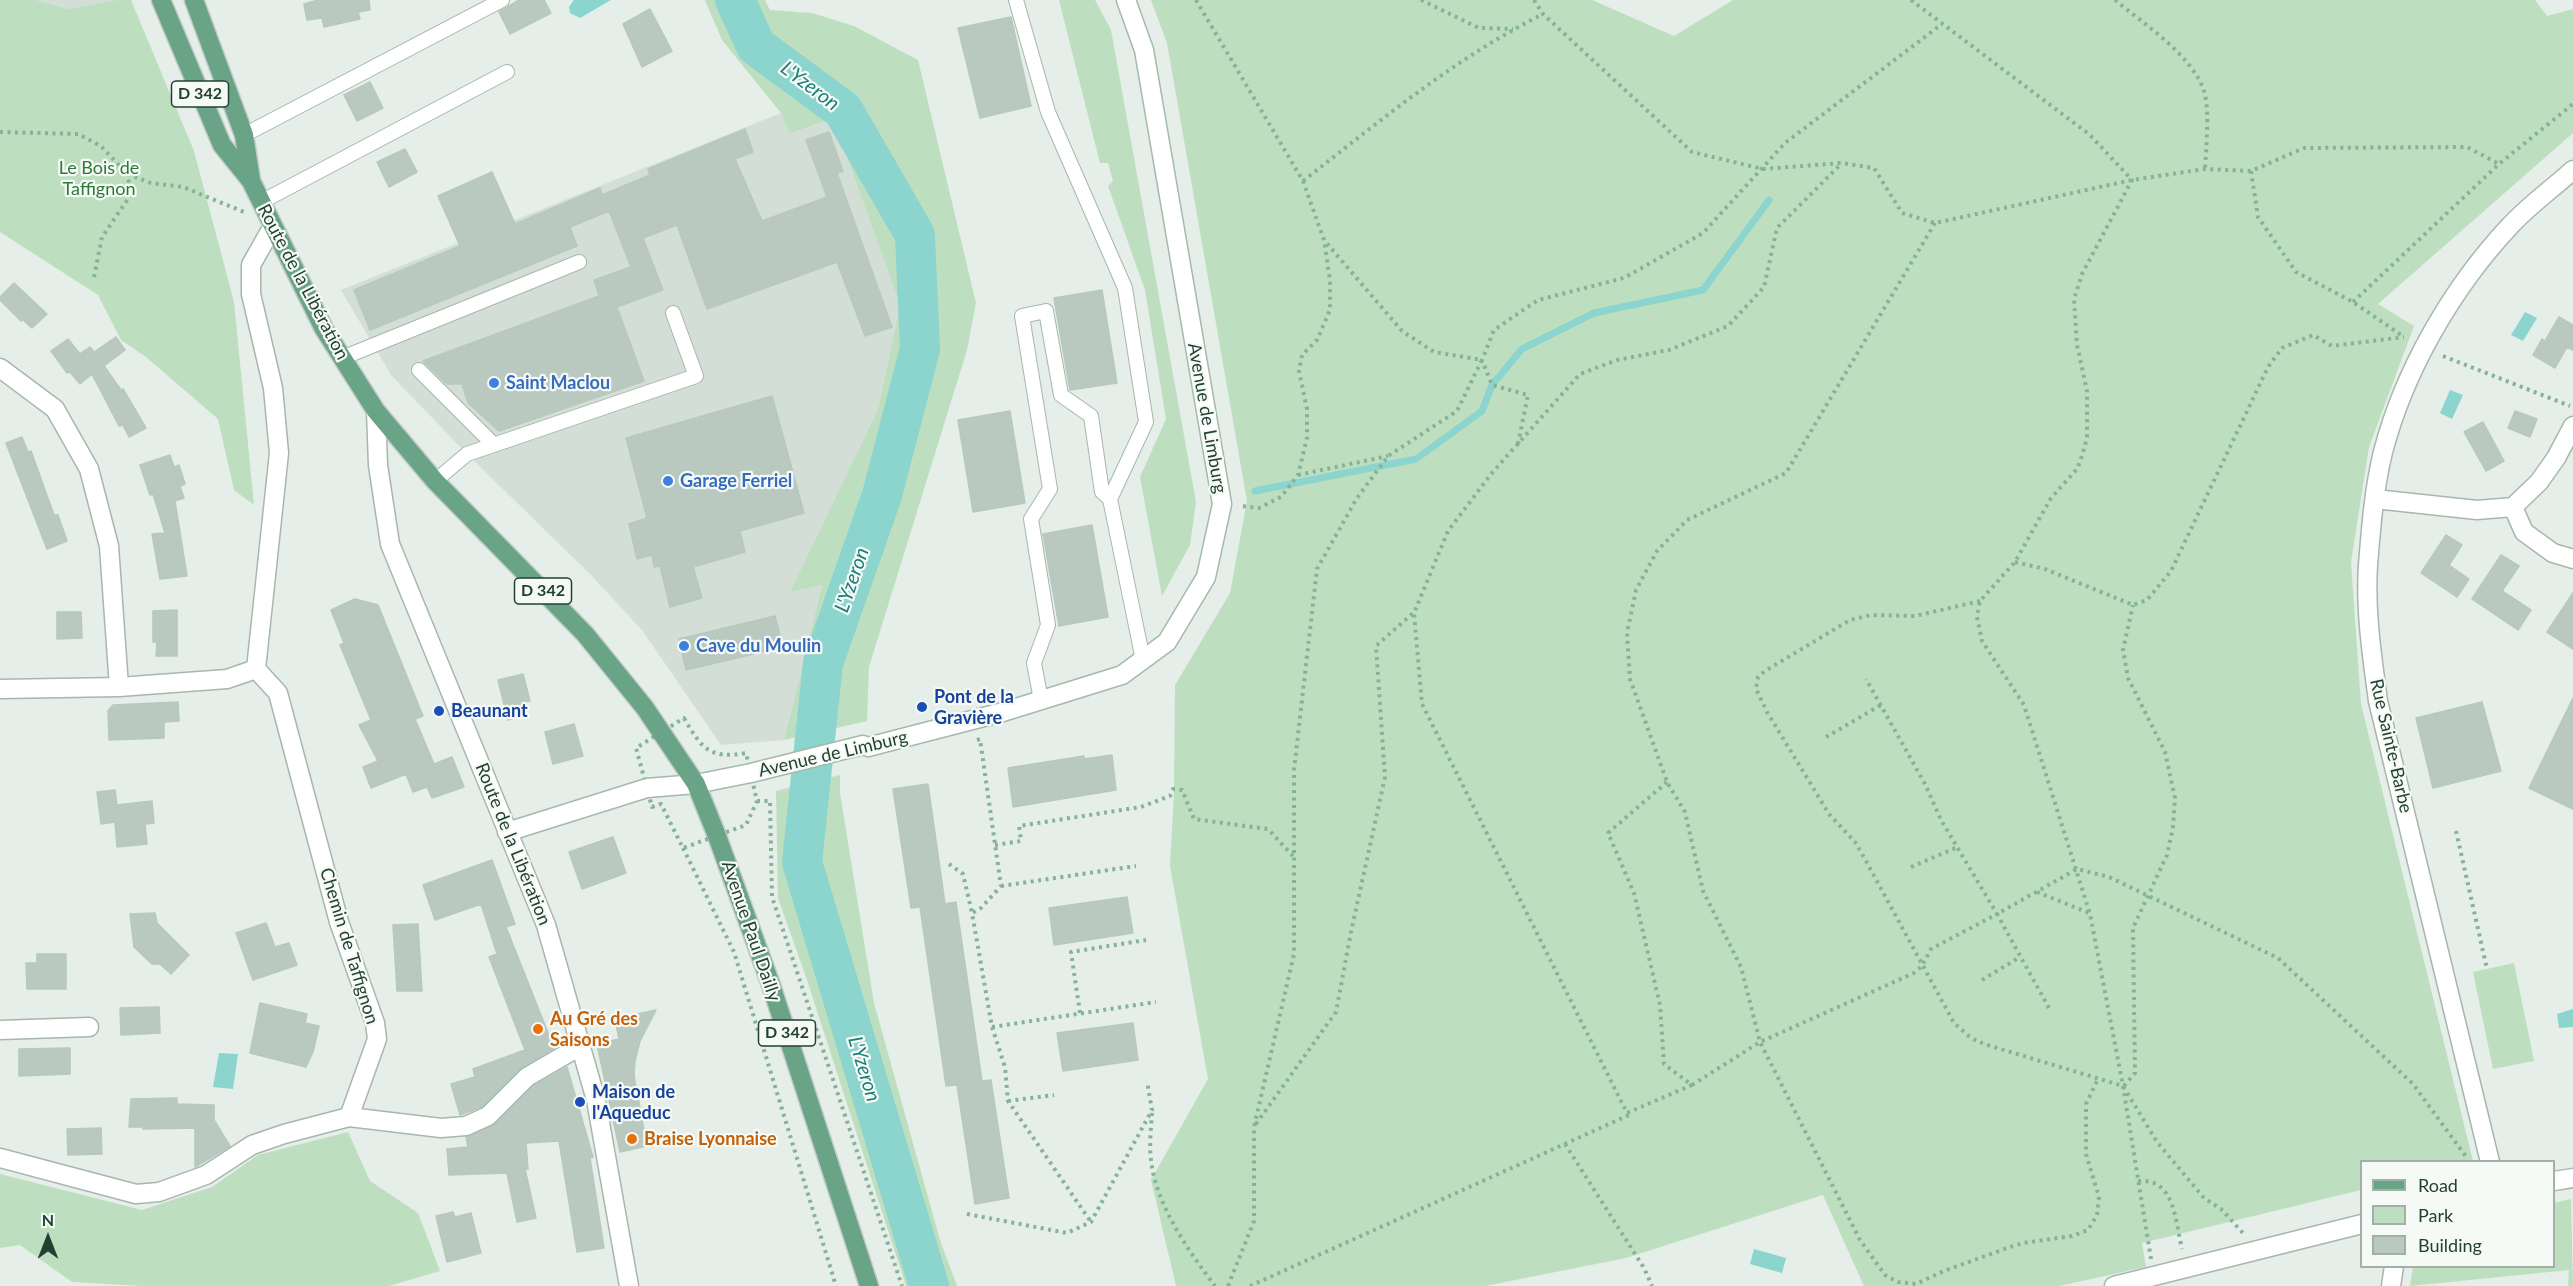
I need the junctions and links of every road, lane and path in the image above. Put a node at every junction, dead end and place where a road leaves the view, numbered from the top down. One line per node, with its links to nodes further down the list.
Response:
1 (161, 0): 26 (main road, Route de la Libération / D 342)
2 (194, 0): 17 (main road, Route de la Libération / D 342)
3 (502, 0): 17 (lane)
4 (1016, 0): 49 (lane)
5 (1126, 0): 51 (street, Avenue de Limburg)
6 (1196, 0): 27 (path)
7 (1421, 0): 13 (path)
8 (1534, 0): 11 (path)
9 (1911, 0): 12 (path)
10 (2115, 0): 21 (path)
11 (1544, 14): 13 (path); 20 (path)
12 (1942, 24): 20 (path); 25 (path)
13 (1514, 29): 27 (path)
14 (507, 72): 28 (lane)
15 (2573, 104): 19 (path)
16 (0, 132): 24 (path)
17 (244, 135): 26 (main road, Route de la Libération / D 342)
18 (1842, 164): 20 (path); 29 (path); 44 (path)
19 (2499, 164): 23 (path); 34 (path)
20 (1763, 169): 38 (path)
21 (2205, 169): 23 (path); 25 (path)
22 (2573, 170): 36 (street, Rue Sainte-Barbe)
23 (2251, 171): 34 (path)
24 (127, 174): 30 (path); 33 (path)
25 (2132, 180): 29 (path); 54 (path)
26 (251, 181): 28 (main road, Route de la Libération / D 342)
27 (1303, 181): 31 (path)
28 (261, 202): 30 (main road, Route de la Libération / D 342)
29 (1935, 223): 67 (path)
30 (273, 226): 37 (main road, Route de la Libération / D 342); 59 (street)
31 (1324, 240): 38 (path); 47 (path)
32 (579, 262): 37 (lane)
33 (94, 277)
34 (2353, 302): 56 (path)
35 (673, 313): 45 (lane)
36 (2425, 349): 41 (path); 50 (street, Rue Sainte-Barbe)
37 (342, 358): 42 (main road, Route de la Libération / D 342)
38 (1482, 360): 44 (path); 46 (path)
39 (0, 368): 61 (street)
40 (419, 370): 45 (lane)
41 (2573, 408)
42 (376, 411): 48 (main road, Route de la Libération / D 342); 71 (street, Route de la Libération)
43 (2573, 426): 52 (street)
44 (1518, 444): 57 (path)
45 (494, 445): 48 (lane)
46 (1388, 456): 47 (path); 75 (path)
47 (1298, 475): 51 (path)
48 (435, 481): 68 (main road, Route de la Libération / D 342)
49 (1110, 499): 58 (lane); 63 (lane)
50 (2375, 499): 52 (street); 111 (street, Rue Sainte-Barbe)
51 (1222, 504): 58 (street, Avenue de Limburg)
52 (2512, 507): 53 (street)
53 (2573, 559)
54 (2015, 562): 55 (path); 56 (path)
55 (1980, 601): 79 (path); 88 (path)
56 (2133, 605): 82 (path)
57 (1414, 613): 101 (path); 107 (path)
58 (1143, 660): 63 (street, Avenue de Limburg)
59 (256, 669): 61 (street); 106 (street, Chemin de Taffignon)
60 (1866, 679): 64 (path)
61 (119, 687): 62 (street)
62 (0, 689)
63 (1041, 700): 65 (street, Avenue de Limburg)
64 (1881, 705): 66 (path); 73 (path)
65 (954, 725): 68 (street, Avenue de Limburg); 72 (path)
66 (1826, 737)
67 (1667, 782): 97 (path); 101 (path)
68 (696, 784): 71 (street, Avenue de Limburg); 124 (main road, Avenue Paul Dailly / D 342)
69 (757, 801): 125 (path)
70 (2456, 831): 89 (path)
71 (507, 832): 98 (street, Route de la Libération)
72 (995, 845): 75 (path); 80 (path)
73 (1958, 847): 78 (path); 84 (path)
74 (683, 848): 123 (path)
75 (1294, 857): 107 (path)
76 (949, 864): 83 (path)
77 (1136, 866): 80 (path)
78 (1911, 867)
79 (2076, 869): 81 (path); 82 (path); 85 (path)
80 (1001, 886): 83 (path)
81 (2037, 892): 84 (path); 85 (path)
82 (2147, 895): 102 (path); 110 (path)
83 (972, 913): 95 (path)
84 (1997, 914): 87 (path); 88 (path)
85 (2090, 914): 102 (path)
86 (1146, 940): 93 (path)
87 (2020, 957): 90 (path); 92 (path)
88 (1922, 966): 97 (path); 99 (path)
89 (2487, 969)
90 (1982, 980)
91 (1156, 1002): 93 (path)
92 (2049, 1008)
93 (1080, 1013): 95 (path)
94 (89, 1027): 96 (street)
95 (992, 1027): 104 (path)
96 (0, 1030)
97 (1760, 1042): 99 (path); 101 (path)
98 (582, 1045): 106 (street); 122 (street, Route de la Libération)
99 (2098, 1079): 102 (path)
100 (1147, 1081): 105 (path)
101 (1692, 1085): 108 (path)
102 (2123, 1086): 113 (path); 118 (path)
103 (1054, 1095): 104 (path)
104 (1008, 1101): 116 (path)
105 (1152, 1110): 116 (path); 126 (path)
106 (349, 1117): 109 (street)
107 (1254, 1127): 127 (path)
108 (1565, 1144): 128 (path); 129 (path)
109 (0, 1158)
110 (2476, 1160)
111 (2484, 1160)
112 (2573, 1178): 114 (street)
113 (2138, 1180): 119 (path); 121 (path)
114 (2555, 1181)
115 (967, 1214): 116 (path)
116 (1091, 1222)
117 (2360, 1224): 118 (street)
118 (2257, 1250): 119 (street)
119 (2186, 1267): 121 (street)
120 (2394, 1268): 131 (street)
121 (2154, 1280): 130 (street)
122 (629, 1286)
123 (836, 1286)
124 (869, 1286)
125 (902, 1286)
126 (1215, 1286)
127 (1228, 1286)
128 (1250, 1286)
129 (1652, 1286)
130 (2114, 1286)
131 (2391, 1286)

